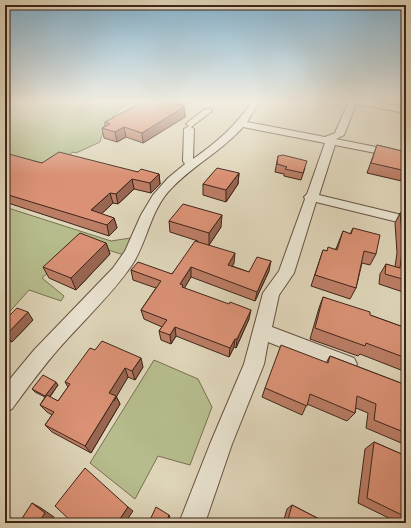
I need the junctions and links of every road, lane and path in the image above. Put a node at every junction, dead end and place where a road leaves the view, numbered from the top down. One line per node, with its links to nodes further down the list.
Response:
1 (190, 126): 7 (street)
2 (240, 126): 7 (street)
3 (252, 126): 5 (street)
4 (339, 126): 5 (street)
5 (332, 139): 6 (street); 8 (street)
6 (406, 156)
7 (191, 164): 12 (street)
8 (310, 197): 9 (street); 10 (street)
9 (406, 220)
10 (261, 331): 11 (street); 13 (street)
11 (363, 370)
12 (5, 402)
13 (192, 523)

